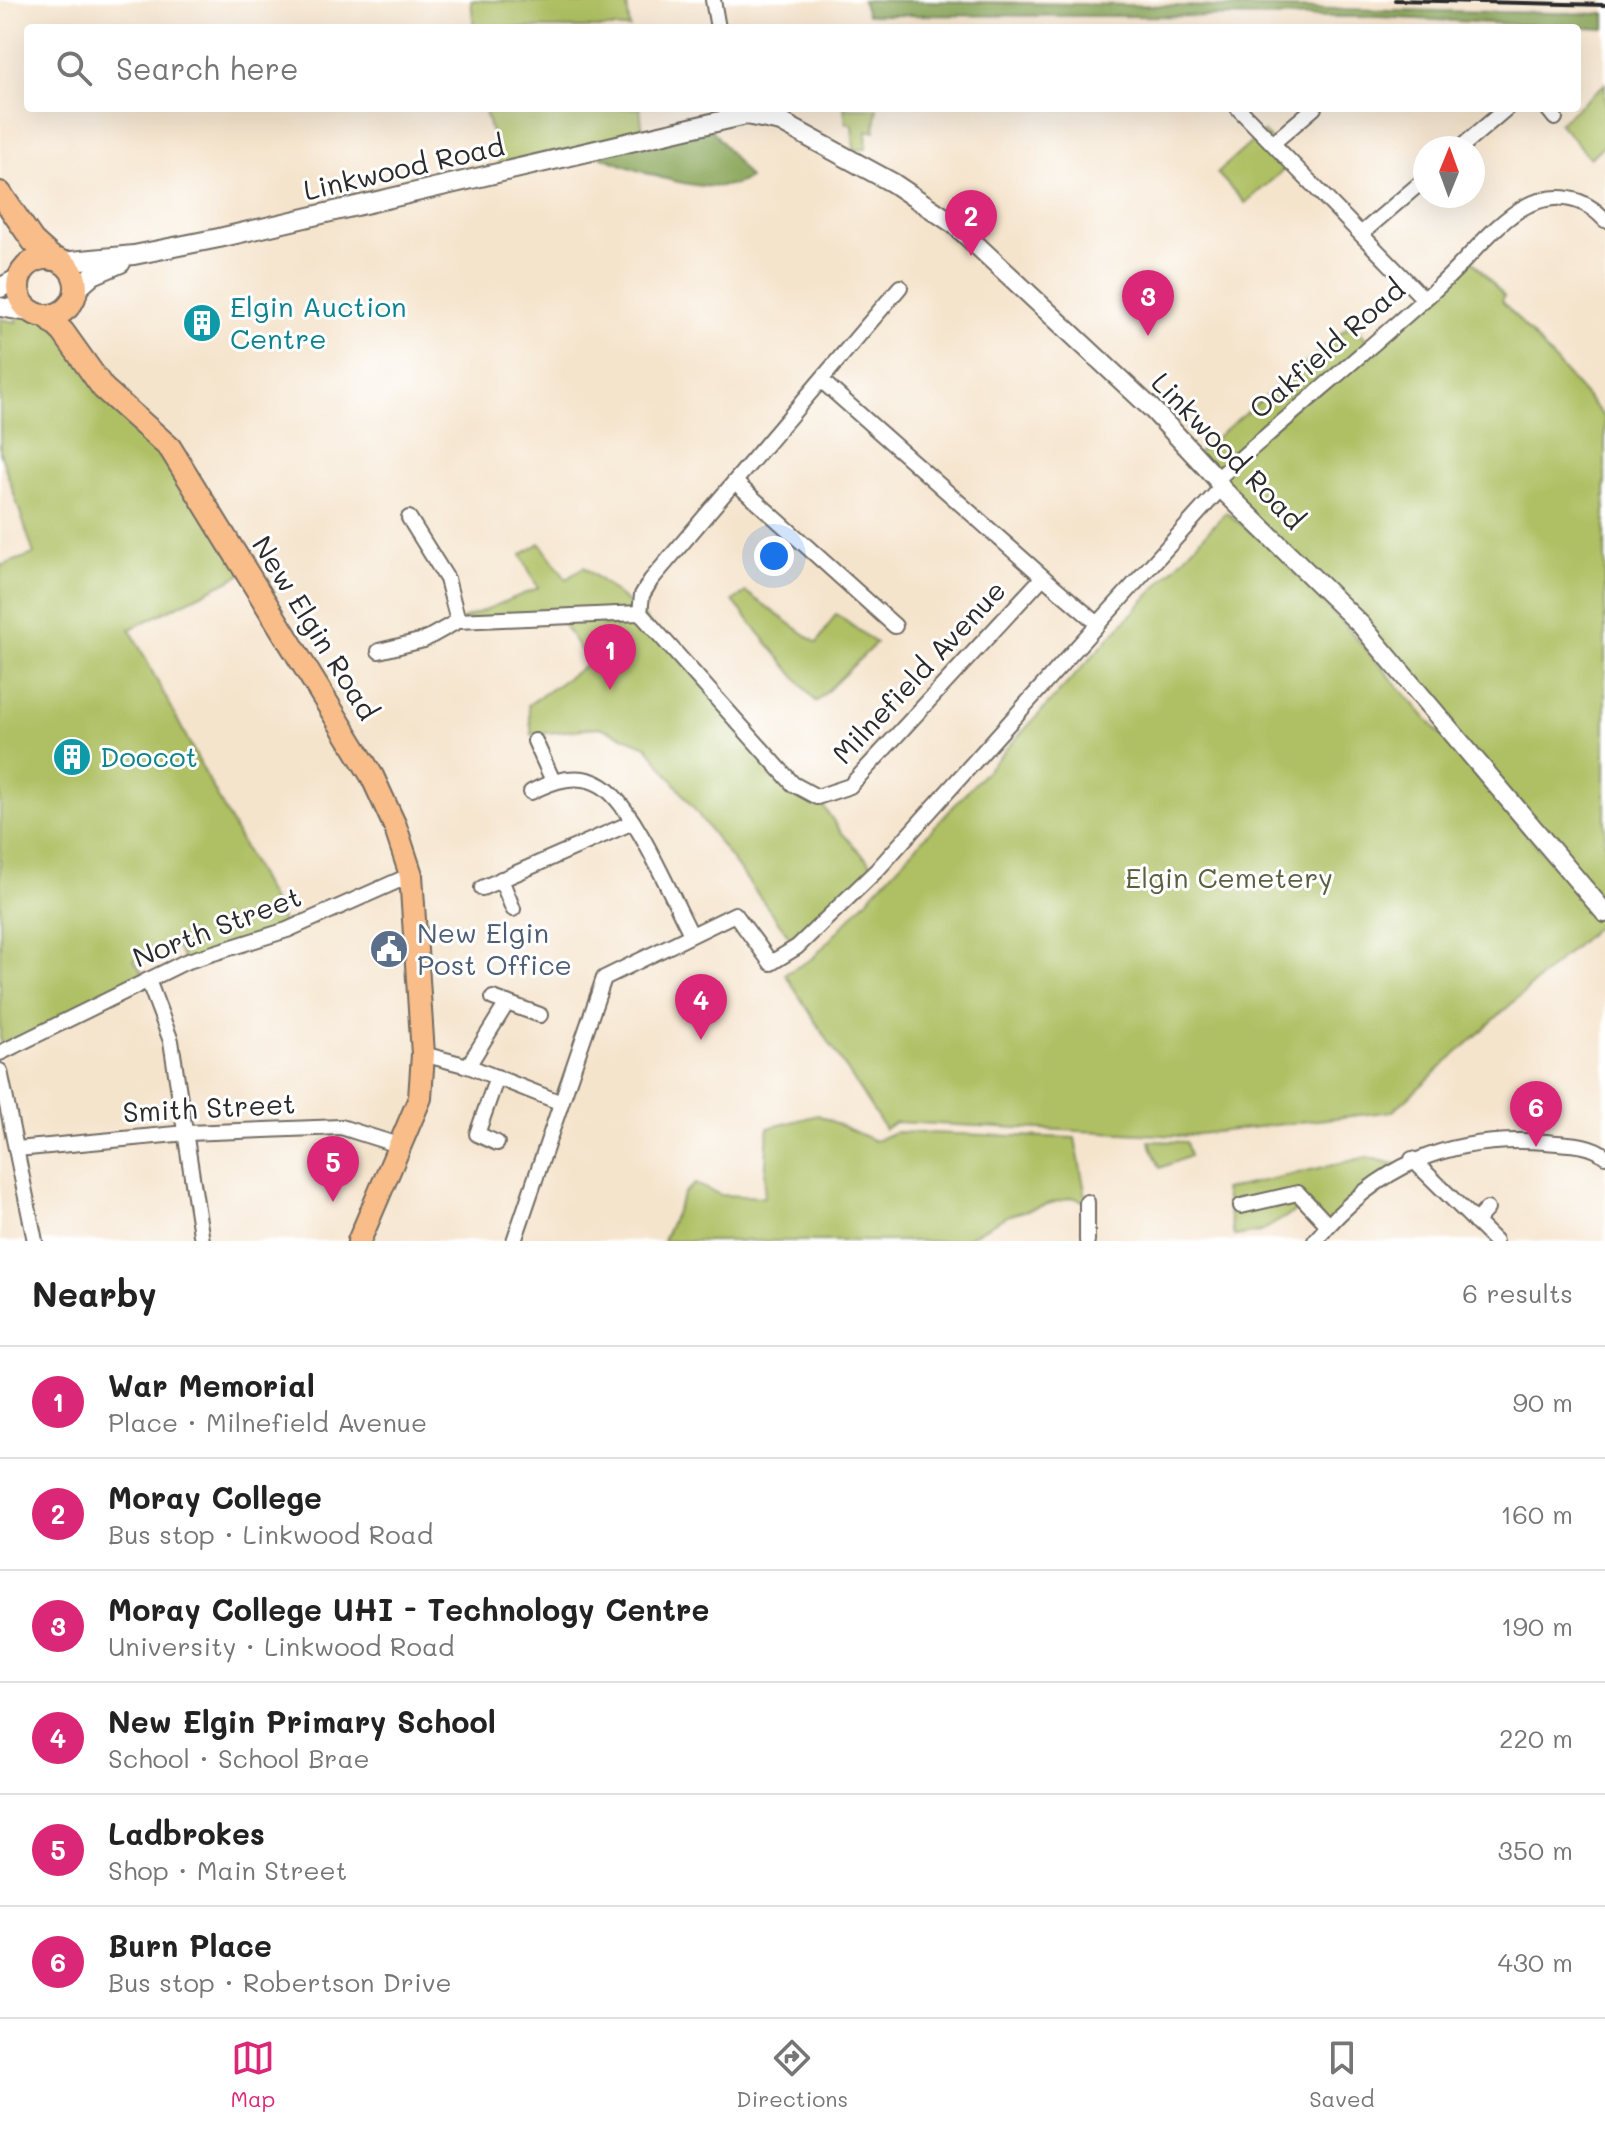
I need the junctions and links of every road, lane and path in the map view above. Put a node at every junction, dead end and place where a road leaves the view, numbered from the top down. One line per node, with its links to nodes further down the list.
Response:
1 (745, 112): 12 (street, Linkwood Road); 24 (street, Linkwood Road)
2 (1242, 112): 6 (street)
3 (1309, 112): 6 (street)
4 (1502, 112): 5 (street)
5 (1474, 136)
6 (1274, 142): 11 (street)
7 (1413, 189): 11 (street)
8 (0, 193): 9 (main road)
9 (16, 219): 13 (main road); 14 (main road)
10 (1605, 220): 18 (street, Oakfield Road)
11 (1363, 232): 18 (street)
12 (134, 255): 13 (street, Linkwood Road); 17 (street, Linkwood Road)
13 (57, 260): 14 (main road); 17 (main road)
14 (22, 274): 16 (street); 20 (main road)
15 (900, 287): 22 (street)
16 (0, 288)
17 (74, 295): 20 (main road); 21 (main road, New Elgin Road)
18 (1424, 299): 24 (street, Oakfield Road)
19 (0, 307): 20 (street)
20 (40, 314): 21 (main road, New Elgin Road)
21 (85, 362): 36 (main road, New Elgin Road)
22 (822, 381): 23 (street); 26 (street, Milnefield Avenue)
23 (735, 482): 27 (street); 30 (street, Milnefield Avenue)
24 (1219, 483): 29 (street); 40 (street, Linkwood Road)
25 (409, 518): 28 (street)
26 (1043, 577): 27 (street, Milnefield Avenue); 29 (street, Milnefield Avenue)
27 (640, 613): 28 (street)
28 (458, 621): 31 (street)
29 (1098, 624): 41 (street)
30 (895, 626)
31 (379, 651)
32 (535, 741): 33 (street)
33 (553, 781): 34 (street); 35 (street)
34 (531, 792)
35 (633, 822): 37 (street); 41 (street)
36 (411, 875): 42 (street, North Street); 45 (main road, New Elgin Road)
37 (501, 879): 38 (street); 39 (street)
38 (482, 888)
39 (513, 909)
40 (1605, 913)
41 (691, 934): 49 (street)
42 (148, 980): 44 (street, North Street); 50 (street)
43 (540, 1015): 46 (street)
44 (0, 1053)
45 (423, 1054): 46 (street); 53 (main road, New Elgin Road)
46 (468, 1066): 48 (street)
47 (0, 1071): 51 (street)
48 (497, 1077): 49 (street); 52 (street)
49 (559, 1102): 64 (street)
50 (187, 1133): 51 (street, Smith Street); 53 (street, Smith Street); 62 (street)
51 (10, 1140): 61 (street)
52 (497, 1143)
53 (401, 1146): 63 (main road, New Elgin Road)
54 (1605, 1156): 55 (street)
55 (1412, 1159): 59 (street); 60 (street)
56 (1087, 1202): 65 (street)
57 (1241, 1206): 60 (street)
58 (1487, 1209): 59 (street)
59 (1475, 1222): 67 (street)
60 (1328, 1225): 66 (street)
61 (35, 1241)
62 (202, 1241)
63 (359, 1241)
64 (514, 1241)
65 (1087, 1241)
66 (1315, 1241)
67 (1495, 1241)

